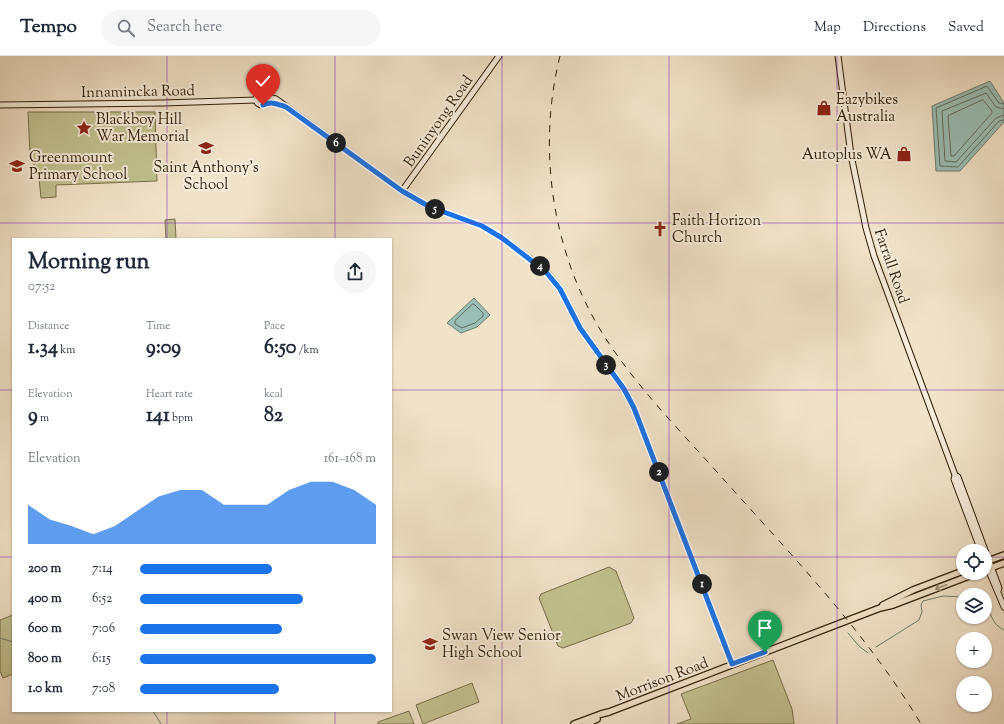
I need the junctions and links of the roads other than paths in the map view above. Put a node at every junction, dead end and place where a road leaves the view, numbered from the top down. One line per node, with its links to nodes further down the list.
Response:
1 (499, 56): 8 (main road, Buninyong Road)
2 (838, 56): 9 (main road, Farrall Road)
3 (256, 98): 4 (main road); 4 (main road); 6 (main road, Innamincka Road)
4 (268, 99): 8 (main road)
5 (0, 105): 6 (main road, Innamincka Road)
6 (40, 105): 7 (main road, Innamincka Road)
7 (0, 108)
8 (403, 192): 21 (main road)
9 (955, 476): 10 (main road, Farrall Road); 11 (main road, Farrall Road)
10 (978, 544)
11 (980, 544)
12 (1004, 555): 13 (main road)
13 (992, 560)
14 (1004, 563): 15 (main road)
15 (992, 568)
16 (956, 573): 19 (main road, Morrison Road)
17 (992, 576): 20 (main road, Farrall Road)
18 (959, 580): 19 (main road, Morrison Road, one-way to 19)
19 (880, 608): 21 (main road, Morrison Road)
20 (1004, 608)
21 (732, 664): 22 (main road, Morrison Road)
22 (609, 712): 23 (main road, Morrison Road); 24 (main road, Morrison Road)
23 (574, 724)
24 (586, 724)

